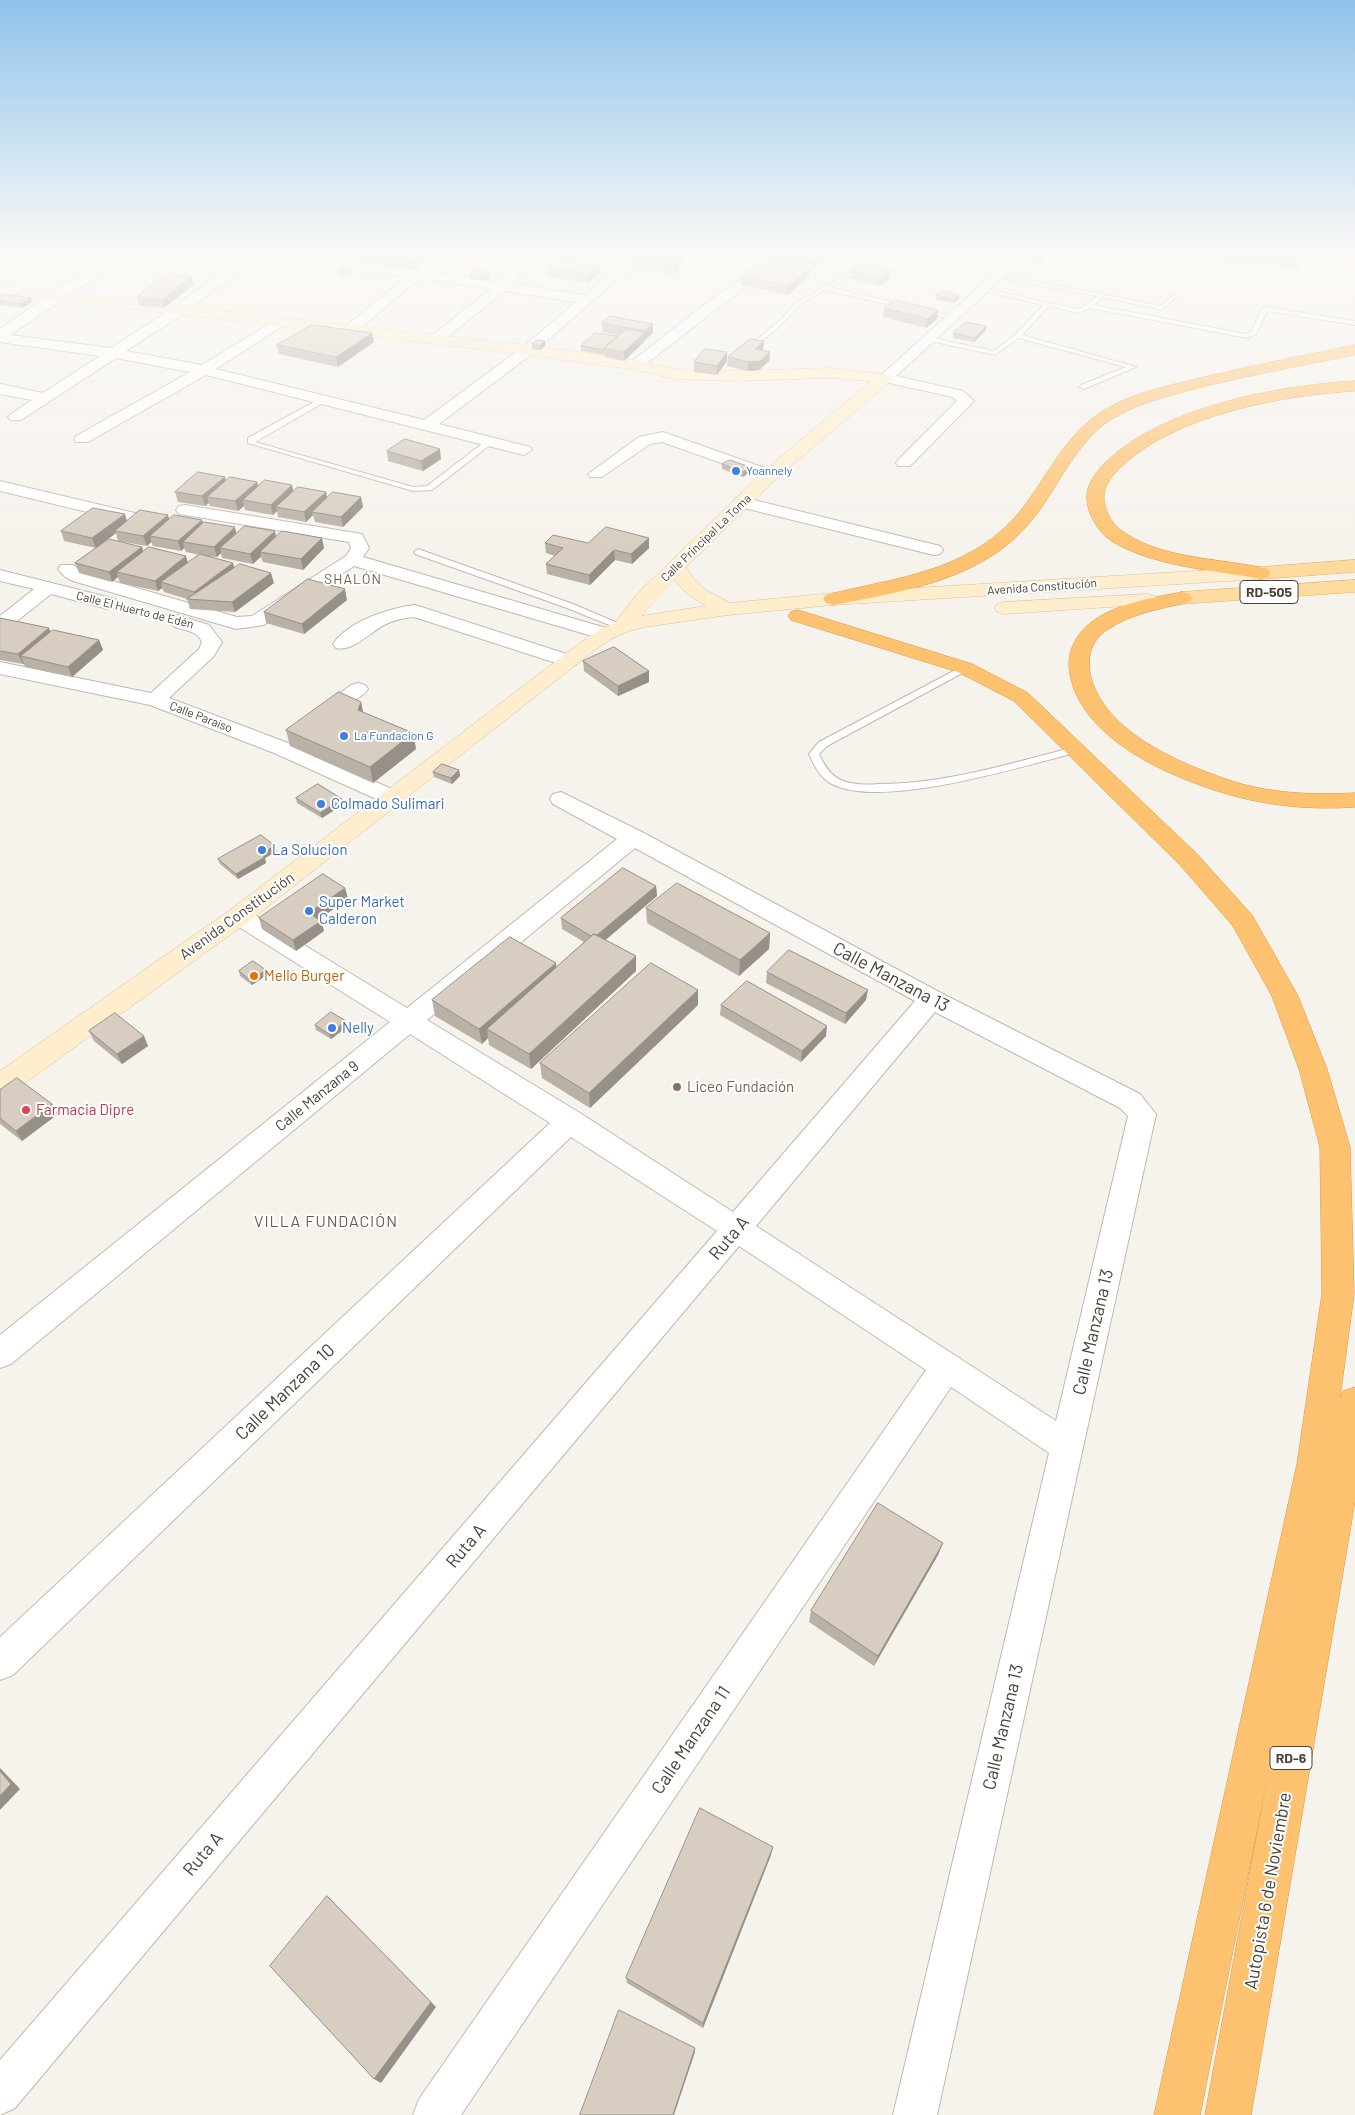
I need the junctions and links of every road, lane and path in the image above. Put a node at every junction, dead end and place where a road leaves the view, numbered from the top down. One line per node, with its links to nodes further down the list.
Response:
1 (110, 355): 16 (street)
2 (122, 355): 11 (street)
3 (228, 355): 11 (street)
4 (522, 355): 19 (street)
5 (562, 355): 10 (street)
6 (649, 355): 10 (street)
7 (911, 355): 12 (street, Calle Principal La Toma)
8 (1087, 355): 14 (lane)
9 (1330, 355): 41 (highway)
10 (636, 365): 12 (street)
11 (204, 370): 17 (street); 20 (street)
12 (886, 378): 23 (street); 25 (street, Calle Principal La Toma)
13 (1355, 386): 36 (highway)
14 (1084, 387)
15 (0, 389): 16 (street)
16 (46, 398): 18 (street)
17 (326, 399): 19 (street); 21 (lane)
18 (16, 418)
19 (428, 425): 21 (street)
20 (82, 439)
21 (490, 442): 22 (street)
22 (524, 450)
23 (904, 463)
24 (596, 474): 25 (street)
25 (770, 475): 27 (street, Calle Principal La Toma)
26 (0, 486): 29 (street)
27 (742, 502): 30 (street); 34 (street, Calle Principal La Toma)
28 (186, 510): 32 (street)
29 (137, 519)
30 (934, 550)
31 (418, 552): 47 (lane)
32 (352, 560): 35 (street); 47 (street)
33 (1355, 566): 36 (main road, Avenida Constitución / RD-505)
34 (677, 567): 42 (street); 47 (street, Calle Principal La Toma)
35 (67, 568)
36 (1261, 573): 41 (street, Avenida Constitución / RD-505)
37 (0, 575): 39 (street, Calle El Huerto de Edén)
38 (1355, 586): 40 (main road, Avenida Constitución / RD-505)
39 (48, 588): 46 (street); 53 (street, Calle El Huerto de Edén)
40 (1182, 598): 43 (street, Avenida Constitución / RD-505); 58 (highway)
41 (833, 600): 42 (street, Avenida Constitución / RD-505)
42 (729, 609): 45 (street, Avenida Constitución / RD-505); 47 (street, Avenida Constitución / RD-505)
43 (989, 609)
44 (960, 610): 45 (street, Avenida Constitución / RD-505)
45 (798, 616): 51 (highway)
46 (0, 625)
47 (614, 630): 49 (street, Avenida Constitución / RD-505)
48 (343, 644): 49 (street)
49 (569, 661): 56 (street, Avenida Constitución / RD-505)
50 (0, 668): 53 (street, Calle Paraíso)
51 (964, 668): 55 (highway); 55 (lane)
52 (358, 688): 54 (street)
53 (154, 700): 54 (street, Calle Paraíso)
54 (293, 738): 56 (street, Calle Paraíso)
55 (1075, 750): 74 (highway)
56 (393, 798): 60 (street, Avenida Constitución / RD-505)
57 (561, 799): 59 (street, Calle Manzana 13)
58 (1355, 800)
59 (634, 837): 61 (street, Calle Manzana 13); 62 (street, Calle Manzana 9)
60 (239, 916): 62 (street); 63 (street, Avenida Constitución / RD-505)
61 (932, 999): 65 (street, Ruta A); 69 (street, Calle Manzana 13)
62 (410, 1021): 64 (street); 66 (street, Calle Manzana 9)
63 (0, 1086)
64 (570, 1121): 65 (street); 70 (street, Calle Manzana 10)
65 (736, 1230): 67 (street); 71 (street, Ruta A)
66 (0, 1354)
67 (947, 1366): 69 (street); 72 (street, Calle Manzana 11)
68 (1355, 1402): 75 (highway, Autopista 6 de Noviembre / RD-6)
69 (1067, 1447): 73 (street, Calle Manzana 13)
70 (0, 1662)
71 (0, 2093)
72 (435, 2115)
73 (915, 2115)
74 (1177, 2115)
75 (1228, 2115)

